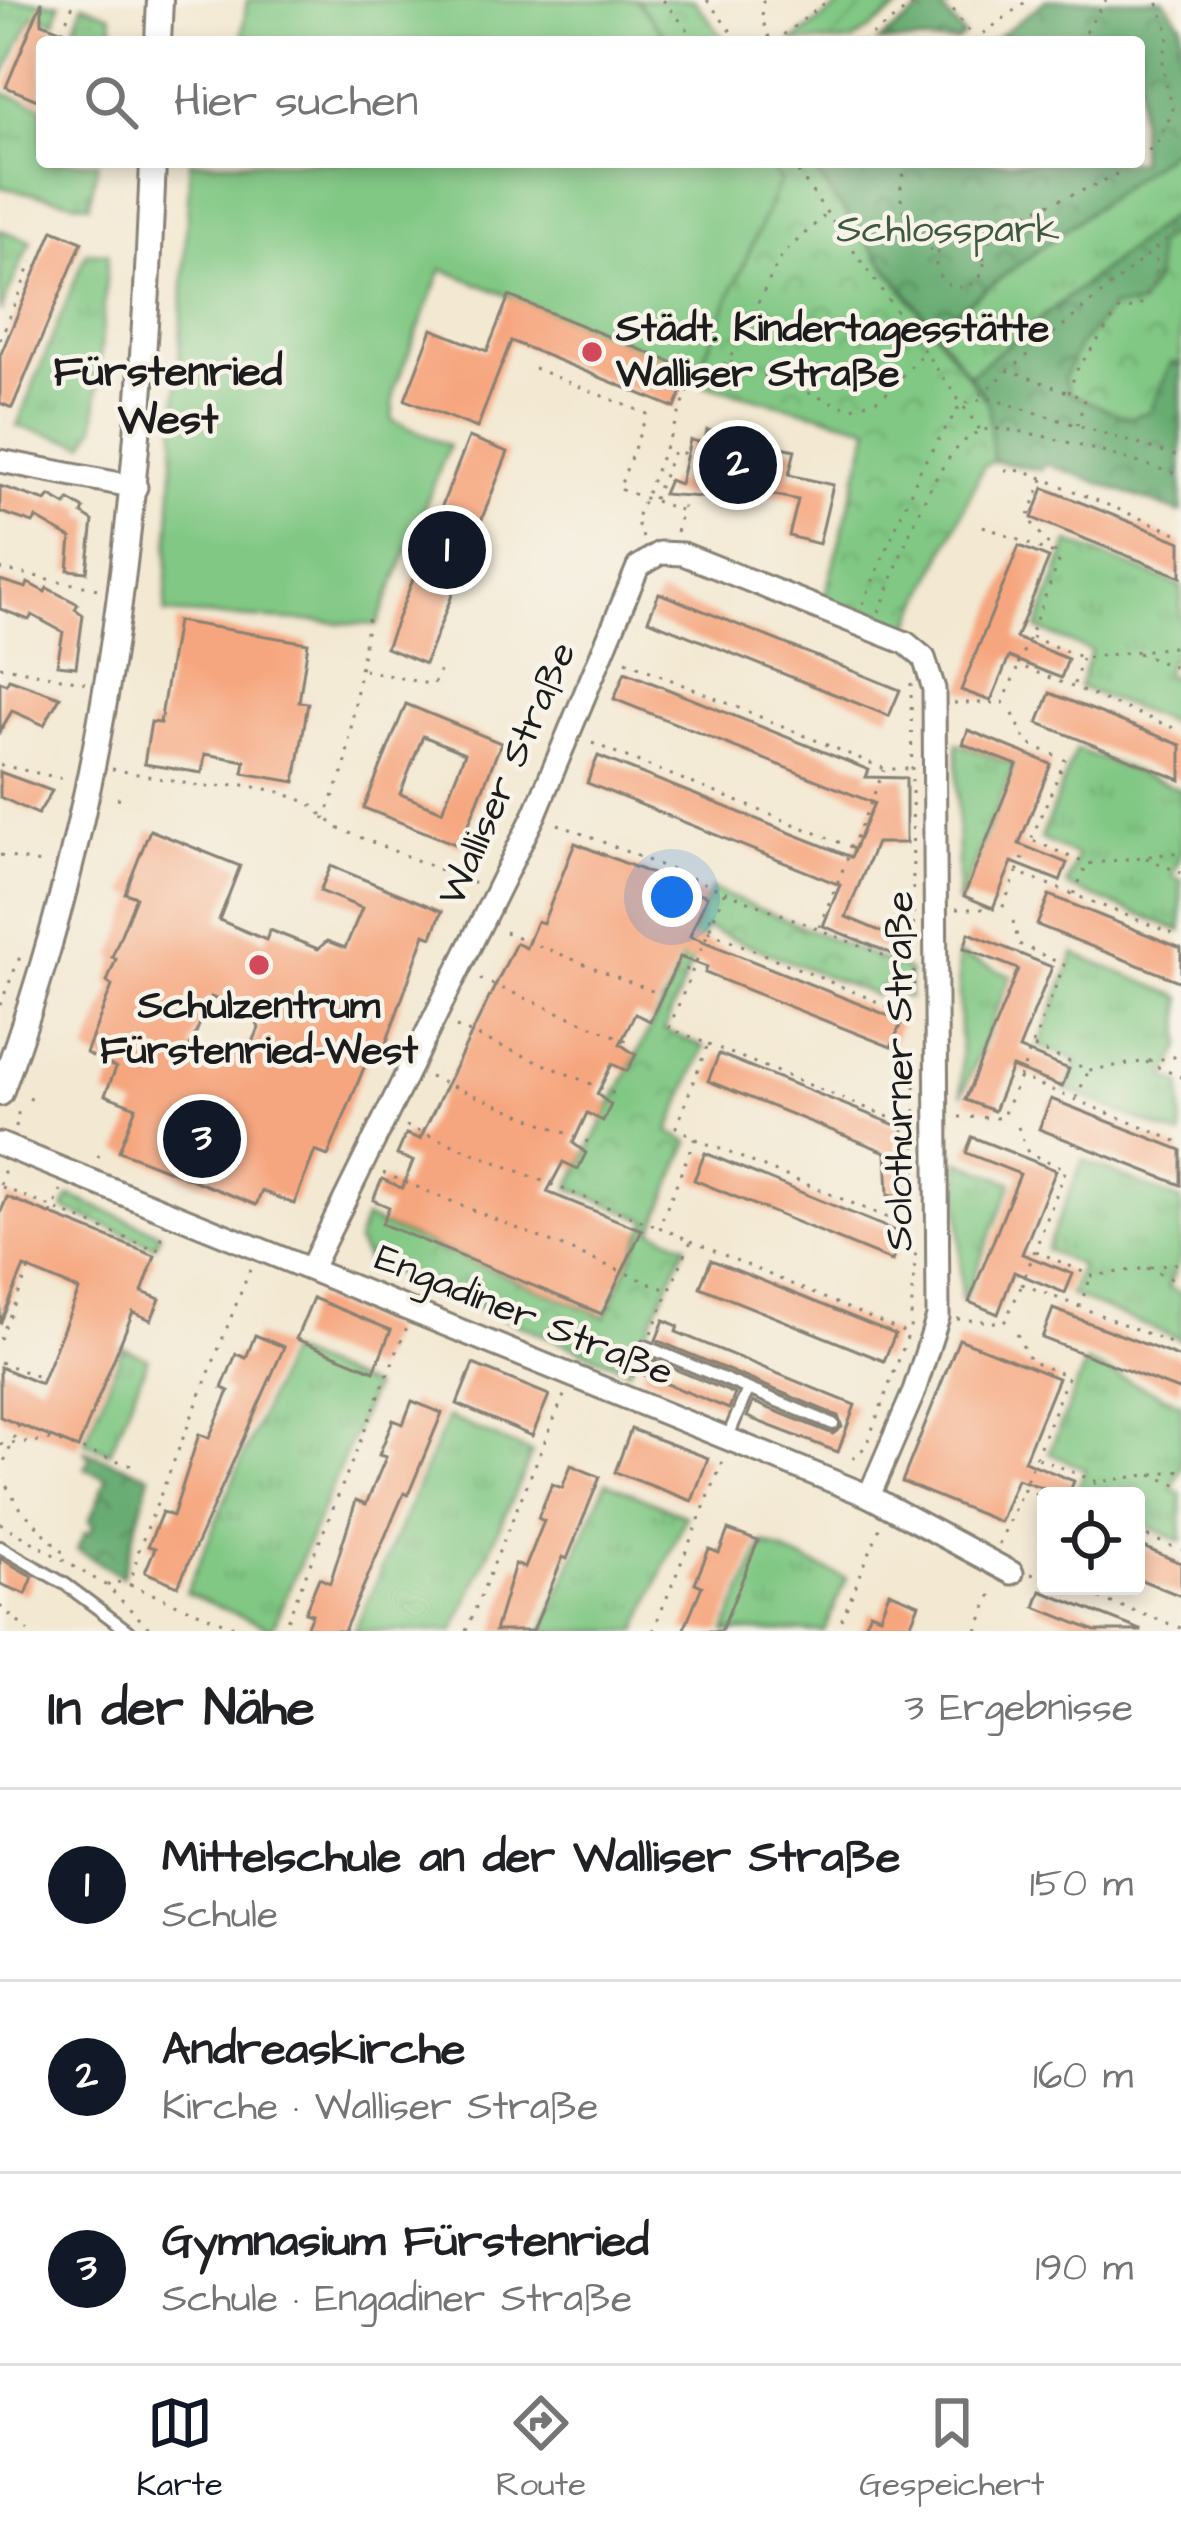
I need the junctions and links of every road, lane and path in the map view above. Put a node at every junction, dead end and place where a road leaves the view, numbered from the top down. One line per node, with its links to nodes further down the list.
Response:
1 (75, 0): 12 (path)
2 (160, 0): 13 (street)
3 (663, 0): 14 (path)
4 (707, 0): 15 (path)
5 (763, 0): 16 (path)
6 (830, 0): 17 (path)
7 (920, 0): 18 (path)
8 (946, 0): 19 (path)
9 (1028, 0): 20 (path)
10 (1106, 0): 21 (path)
11 (1156, 0): 22 (path)
12 (62, 31)
13 (158, 36)
14 (693, 36)
15 (734, 36)
16 (769, 36)
17 (780, 36)
18 (870, 36)
19 (971, 36)
20 (981, 36)
21 (1082, 36)
22 (1145, 154)
23 (153, 168): 49 (street)
24 (796, 168): 27 (path)
25 (904, 168): 31 (path)
26 (1124, 168): 30 (path)
27 (830, 211): 34 (path); 35 (path)
28 (1181, 227): 29 (path)
29 (1156, 244): 37 (path); 38 (path)
30 (980, 251): 31 (path); 31 (path)
31 (937, 256)
32 (32, 262): 33 (path)
33 (0, 340)
34 (923, 353): 35 (path); 40 (path)
35 (728, 362): 51 (path)
36 (534, 368): 51 (path)
37 (1006, 369): 38 (path); 39 (path)
38 (1069, 393): 41 (path)
39 (977, 398): 40 (path); 41 (path)
40 (961, 404): 42 (path); 62 (path)
41 (1077, 425): 44 (path)
42 (980, 431): 47 (path); 62 (path)
43 (687, 454): 52 (path)
44 (1181, 458)
45 (0, 460): 49 (street)
46 (1005, 470): 48 (path)
47 (1181, 475)
48 (1043, 479): 55 (path); 58 (path)
49 (136, 487): 81 (street)
50 (687, 493): 53 (path)
51 (645, 498): 52 (path); 56 (path)
52 (653, 501): 53 (path)
53 (683, 511): 57 (path)
54 (983, 526): 58 (path)
55 (1181, 535)
56 (644, 539)
57 (669, 551): 62 (street); 153 (street, Walliser Straße)
58 (1058, 556): 63 (path)
59 (0, 568): 60 (path)
60 (106, 590)
61 (369, 613): 70 (path)
62 (863, 626): 76 (street, Solothurner Straße)
63 (1029, 637): 66 (path); 69 (path)
64 (1181, 646): 65 (path)
65 (1138, 653): 66 (path); 71 (path)
66 (1083, 658): 75 (path)
67 (626, 662): 82 (path)
68 (0, 665): 74 (path)
69 (1018, 665): 75 (path); 76 (path)
70 (363, 669): 72 (path); 85 (path)
71 (1181, 670)
72 (439, 671)
73 (910, 681): 83 (path)
74 (92, 685)
75 (1073, 687): 78 (path)
76 (934, 703): 84 (street, Solothurner Straße)
77 (1013, 714): 87 (path)
78 (1181, 731)
79 (592, 743): 88 (path)
80 (0, 765): 81 (path)
81 (86, 765): 85 (path); 128 (street)
82 (885, 769): 83 (path); 88 (path)
83 (911, 770): 84 (path); 109 (path)
84 (935, 770): 99 (street, Solothurner Straße)
85 (324, 820): 96 (path)
86 (558, 824): 97 (path)
87 (1033, 840): 92 (path); 94 (path)
88 (851, 847): 103 (path)
89 (1181, 852): 91 (path)
90 (0, 855): 93 (path)
91 (1144, 857): 92 (path); 95 (path)
92 (1087, 864): 98 (path)
93 (53, 866)
94 (1017, 872): 98 (path); 99 (path)
95 (1181, 873)
96 (480, 886)
97 (725, 891): 100 (path); 103 (path)
98 (1074, 895): 106 (path)
99 (937, 909): 111 (street, Solothurner Straße)
100 (714, 918): 101 (path); 104 (path)
101 (696, 919)
102 (1013, 921): 120 (path)
103 (818, 928): 109 (path)
104 (708, 931): 110 (path); 115 (path)
105 (505, 932): 113 (path)
106 (1181, 937)
107 (28, 942): 114 (path)
108 (674, 964): 110 (path)
109 (914, 968): 111 (path); 115 (path)
110 (692, 972): 119 (path)
111 (937, 977): 117 (street, Solothurner Straße)
112 (480, 979): 118 (path)
113 (657, 992)
114 (0, 1005)
115 (915, 1017): 117 (path)
116 (456, 1027): 129 (path)
117 (938, 1027): 133 (street, Solothurner Straße)
118 (632, 1043)
119 (709, 1044): 132 (path); 135 (path)
120 (1032, 1046): 124 (path); 126 (path)
121 (1181, 1056): 123 (path)
122 (915, 1061): 132 (path)
123 (1144, 1062): 124 (path); 127 (path)
124 (1089, 1070): 130 (path)
125 (430, 1077): 136 (path)
126 (1020, 1077): 130 (path); 133 (path)
127 (1181, 1077)
128 (0, 1093)
129 (615, 1094)
130 (1076, 1099): 137 (path)
131 (406, 1126): 145 (path)
132 (915, 1127): 133 (path); 142 (path)
133 (940, 1127): 148 (street, Solothurner Straße)
134 (1018, 1127): 150 (path)
135 (695, 1138): 145 (path); 146 (path)
136 (588, 1142)
137 (1181, 1143)
138 (0, 1144): 153 (street, Engadiner Straße)
139 (383, 1173): 159 (path)
140 (1, 1184): 144 (path)
141 (62, 1189): 144 (path)
142 (916, 1189)
143 (916, 1209): 146 (path)
144 (52, 1212): 147 (path)
145 (658, 1227): 149 (path)
146 (916, 1230): 148 (path); 163 (path)
147 (165, 1231)
148 (939, 1239): 162 (street, Solothurner Straße)
149 (691, 1241): 159 (path); 163 (path)
150 (1035, 1250): 156 (path); 158 (path)
151 (1181, 1263): 154 (path)
152 (252, 1266): 197 (path)
153 (311, 1268): 161 (street, Engadiner Straße)
154 (1146, 1268): 156 (path); 157 (path)
155 (29, 1269): 165 (path)
156 (1092, 1276): 160 (path)
157 (1181, 1283)
158 (1022, 1284): 160 (path); 162 (path)
159 (669, 1291): 167 (path)
160 (1079, 1306): 168 (path)
161 (413, 1311): 170 (street, Engadiner Straße); 206 (path)
162 (938, 1317): 166 (street, Solothurner Straße)
163 (908, 1334): 166 (path); 180 (path)
164 (1017, 1334): 179 (path)
165 (0, 1339)
166 (931, 1344): 190 (street, Solothurner Straße)
167 (646, 1346): 172 (lane); 173 (path)
168 (1181, 1347)
169 (0, 1362): 171 (path)
170 (572, 1375): 173 (street, Engadiner Straße); 207 (path)
171 (36, 1382)
172 (748, 1389): 174 (lane); 176 (lane)
173 (625, 1396): 176 (street, Engadiner Straße)
174 (832, 1424)
175 (20, 1425): 178 (path)
176 (729, 1440): 190 (street, Engadiner Straße); 208 (path)
177 (0, 1444): 178 (path)
178 (10, 1446): 181 (path); 183 (path)
179 (1037, 1457): 185 (path); 188 (path)
180 (854, 1459)
181 (133, 1461)
182 (1181, 1470): 184 (path)
183 (0, 1474): 195 (path)
184 (1149, 1474): 185 (path); 186 (path)
185 (1097, 1482): 187 (path)
186 (1181, 1486)
187 (1095, 1487)
188 (1023, 1489): 189 (path); 196 (path)
189 (1037, 1494)
190 (879, 1502): 196 (street, Engadiner Straße); 209 (path)
191 (0, 1523): 195 (path)
192 (1145, 1536): 194 (path)
193 (0, 1547): 204 (lane)
194 (1181, 1550)
195 (72, 1562): 198 (path)
196 (1000, 1567): 210 (path)
197 (130, 1585): 198 (path); 205 (path)
198 (107, 1586): 202 (path)
199 (1089, 1595): 201 (path)
200 (0, 1606): 203 (path)
201 (1181, 1628)
202 (148, 1630)
203 (28, 1631)
204 (128, 1631)
205 (245, 1631)
206 (283, 1631)
207 (466, 1631)
208 (653, 1631)
209 (837, 1631)
210 (977, 1631)

